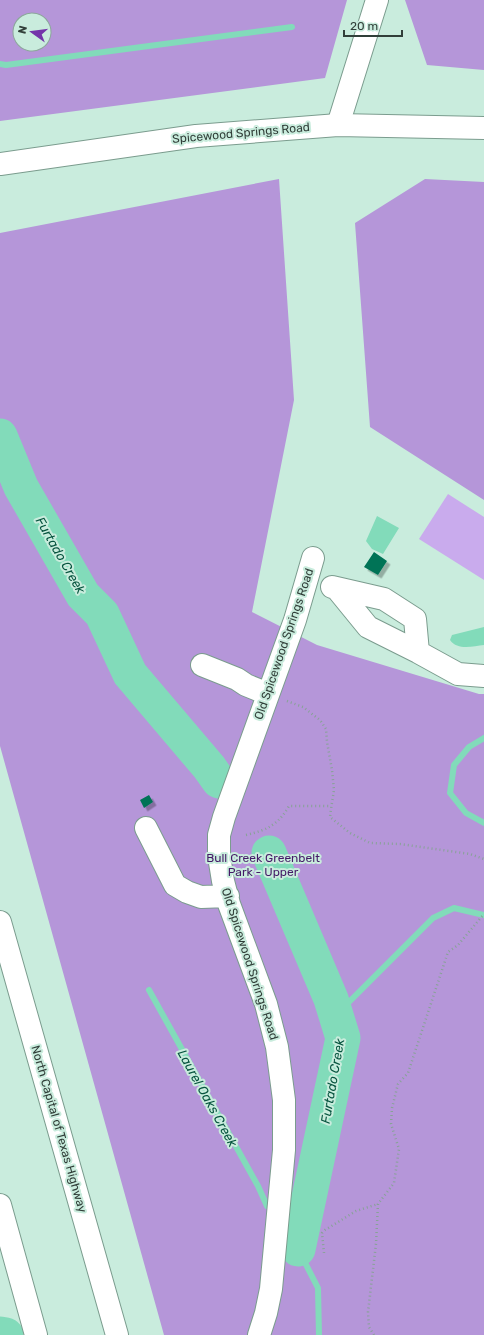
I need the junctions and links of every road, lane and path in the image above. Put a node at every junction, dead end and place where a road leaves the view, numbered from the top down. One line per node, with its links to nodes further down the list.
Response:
1 (377, 0): 2 (main road)
2 (338, 125): 3 (main road, Spicewood Springs Road); 4 (main road, Spicewood Springs Road)
3 (484, 128)
4 (0, 164)
5 (337, 589): 6 (main road); 6 (main road); 9 (main road, Old Spicewood Springs Road)
6 (418, 652): 8 (main road)
7 (202, 665): 9 (main road)
8 (484, 676)
9 (268, 694): 10 (path); 14 (main road, Old Spicewood Springs Road)
10 (331, 806): 12 (path); 13 (path)
11 (146, 828): 14 (main road)
12 (246, 835)
13 (484, 859)
14 (228, 896): 22 (main road, Old Spicewood Springs Road)
15 (484, 914): 17 (path)
16 (0, 922): 21 (main road, North Capital of Texas Highway)
17 (378, 1204): 19 (path); 23 (path)
18 (2, 1213): 20 (main road)
19 (324, 1253)
20 (36, 1335)
21 (117, 1335)
22 (259, 1335)
23 (374, 1335)

